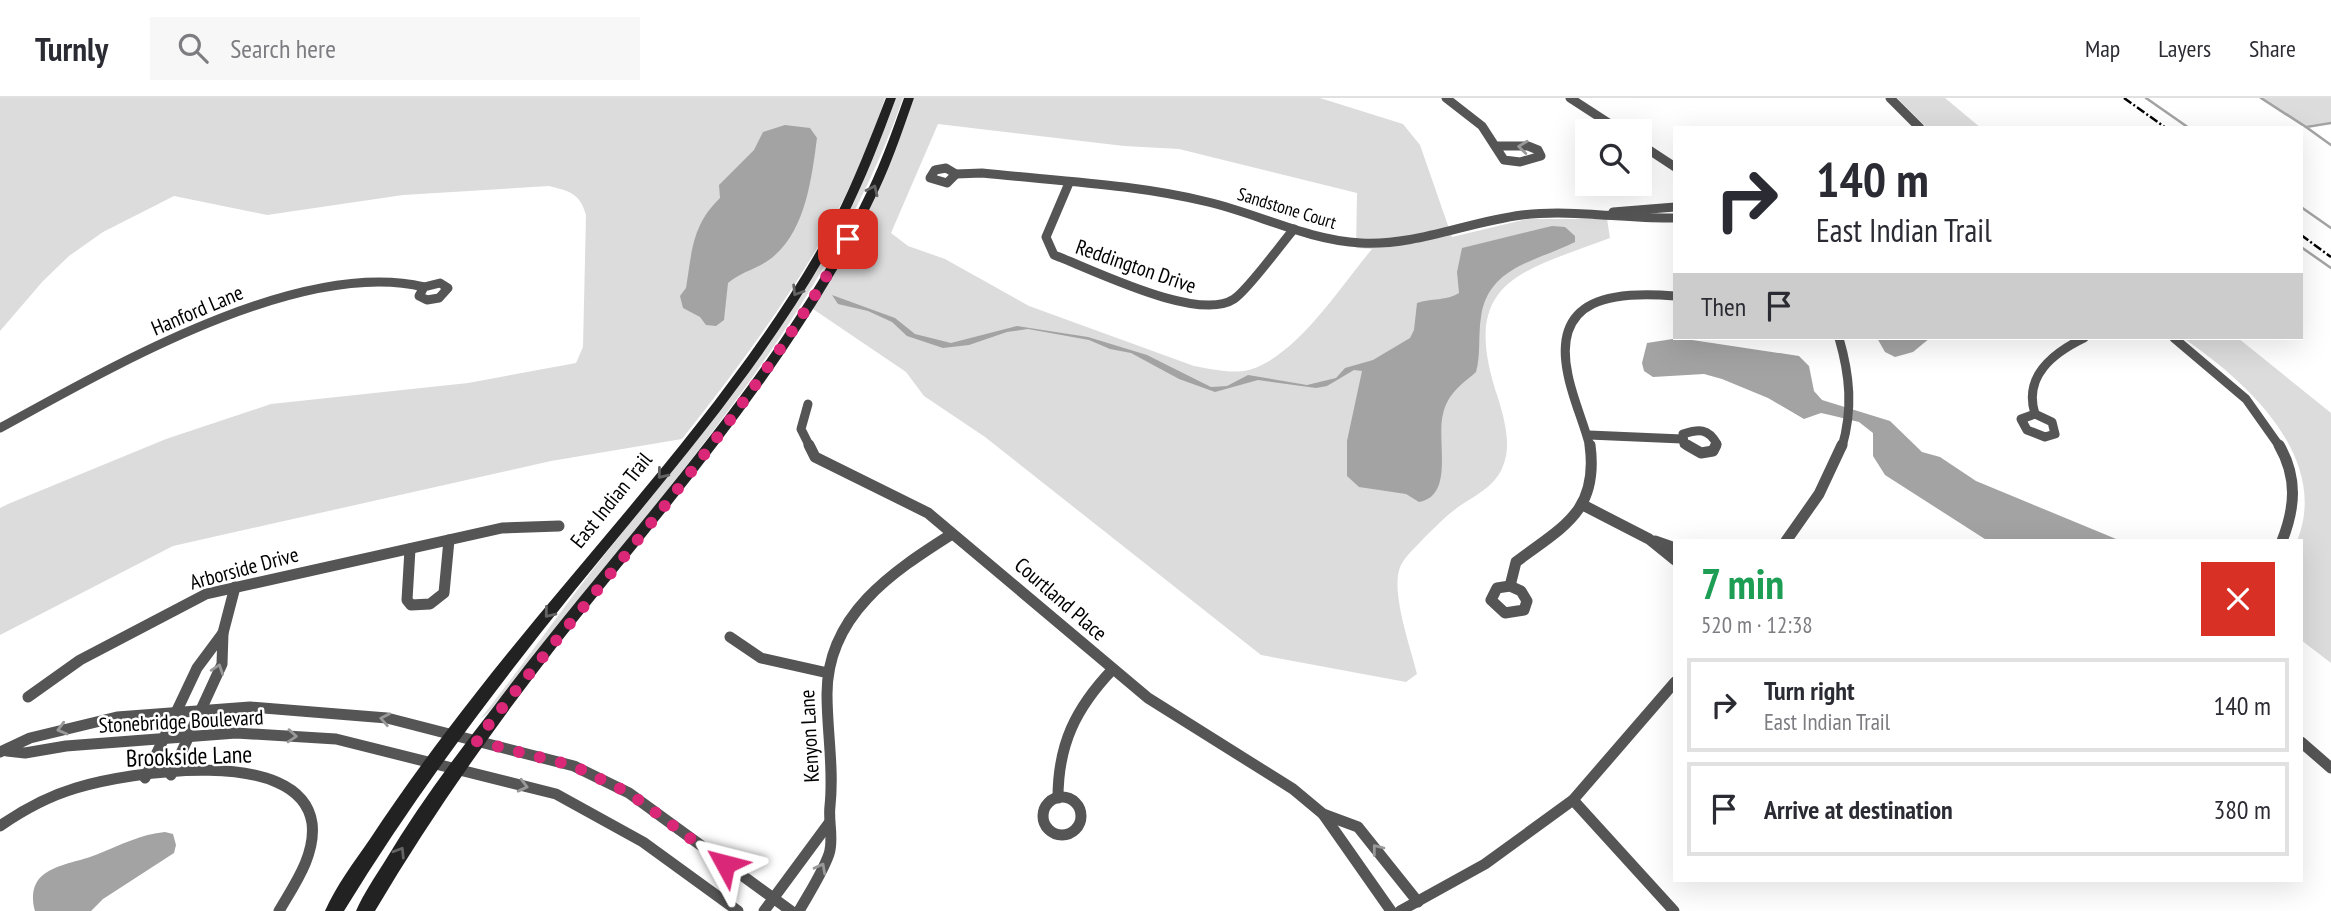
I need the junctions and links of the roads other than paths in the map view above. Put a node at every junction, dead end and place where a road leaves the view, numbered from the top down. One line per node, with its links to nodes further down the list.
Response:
1 (891, 98): 48 (main road, East Indian Trail, one-way to 48)
2 (909, 98): 50 (main road, East Indian Trail, one-way to 2)
3 (1446, 98): 8 (street)
4 (1570, 98): 6 (street)
5 (1891, 98): 7 (street)
6 (1602, 119)
7 (1918, 126)
8 (1496, 146): 8 (street, one-way to 8)
9 (1652, 152): 10 (street)
10 (1673, 166)
11 (956, 174): 12 (street, Sandstone Court)
12 (1069, 183): 16 (street, Sandstone Court); 16 (street, Reddington Drive)
13 (1673, 207): 14 (street, Sandstone Court)
14 (1607, 213): 15 (street, Sandstone Court); 16 (street, Sandstone Court)
15 (1673, 218)
16 (1294, 229)
17 (424, 287): 24 (street, Hanford Lane)
18 (1673, 296): 25 (street)
19 (1840, 340): 30 (street)
20 (2080, 340): 23 (street)
21 (2177, 340): 31 (street)
22 (808, 404): 29 (street, Courtland Place)
23 (2035, 414)
24 (0, 428)
25 (1588, 435): 26 (street); 27 (street)
26 (1682, 439)
27 (1583, 505): 33 (street); 37 (street)
28 (559, 526): 32 (street, Arborside Drive)
29 (953, 534): 41 (street, Courtland Place); 42 (street, Kenyon Lane)
30 (1787, 539)
31 (2283, 539)
32 (449, 540): 35 (street, Arborside Drive); 35 (street)
33 (1649, 540): 34 (street); 36 (street)
34 (1673, 547)
35 (411, 549): 38 (street, Arborside Drive)
36 (1673, 558)
37 (1510, 586)
38 (235, 587): 39 (street); 44 (street, Arborside Drive)
39 (223, 633): 45 (street, one-way to 39); 46 (street)
40 (730, 637): 42 (street)
41 (1112, 670): 58 (street); 60 (street, Courtland Place)
42 (828, 673): 61 (street, Kenyon Lane)
43 (1673, 684): 59 (street)
44 (27, 697)
45 (200, 710): 46 (street, Stonebridge Boulevard); 47 (street); 48 (street, Stonebridge Boulevard, one-way to 45)
46 (174, 712): 49 (street); 52 (street, Stonebridge Boulevard, one-way to 52)
47 (189, 735): 49 (street, Stonebridge Boulevard); 53 (street, Stonebridge Boulevard, one-way to 53); 56 (street)
48 (452, 736): 50 (street, Stonebridge Boulevard); 53 (main road, East Indian Trail)
49 (164, 738): 52 (street, Stonebridge Boulevard); 57 (street)
50 (476, 741): 54 (main road, East Indian Trail); 63 (street, Stonebridge Boulevard)
51 (2303, 744): 55 (street)
52 (2, 751)
53 (432, 761): 54 (street, Stonebridge Boulevard); 66 (main road, East Indian Trail)
54 (457, 768): 67 (main road, East Indian Trail, one-way to 54); 68 (street, Stonebridge Boulevard, one-way to 68)
55 (2331, 768)
56 (171, 775): 57 (street, Brookside Lane); 65 (street, Brookside Lane)
57 (145, 778): 62 (street, Brookside Lane)
58 (1058, 798)
59 (1573, 800): 64 (street); 74 (street)
60 (1323, 814): 64 (street, Courtland Place, one-way to 60); 72 (street, Courtland Place)
61 (829, 823): 63 (street); 71 (street, Kenyon Lane, one-way to 61)
62 (0, 826)
63 (774, 895): 69 (street); 70 (street, Stonebridge Boulevard)
64 (1418, 902): 73 (street)
65 (279, 911)
66 (334, 911)
67 (365, 911)
68 (738, 911)
69 (764, 911)
70 (792, 911)
71 (799, 911)
72 (1391, 911)
73 (1400, 911)
74 (1674, 911)

